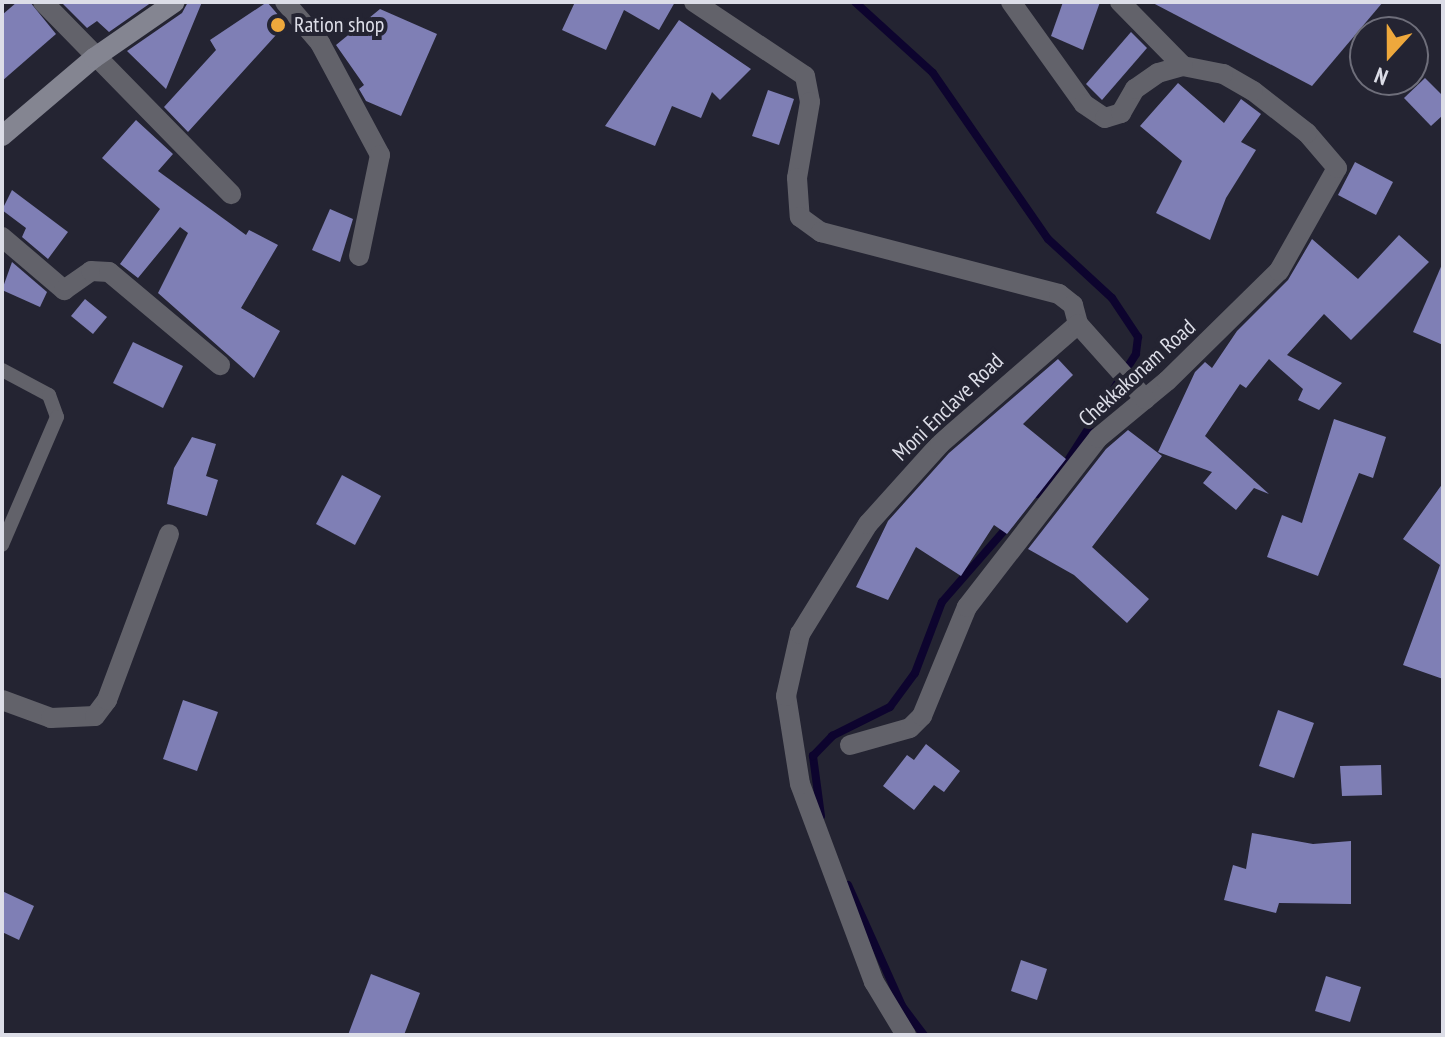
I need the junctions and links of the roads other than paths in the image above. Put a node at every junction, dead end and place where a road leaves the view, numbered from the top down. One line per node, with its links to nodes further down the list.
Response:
1 (43, 2): 7 (street)
2 (175, 2): 7 (main road)
3 (285, 2): 12 (street)
4 (694, 2): 13 (street)
5 (1011, 2): 8 (street)
6 (1120, 2): 8 (street)
7 (94, 58): 9 (main road); 10 (street)
8 (1183, 66): 16 (street, Chekkakonam Road)
9 (2, 136)
10 (231, 194)
11 (2, 237): 14 (street)
12 (359, 256)
13 (1078, 324): 16 (street); 21 (street, Moni Enclave Road)
14 (220, 365)
15 (2, 370): 18 (lane)
16 (1145, 399): 20 (street, Chekkakonam Road)
17 (169, 534): 19 (street)
18 (2, 545)
19 (2, 700)
20 (850, 745)
21 (906, 1035)

